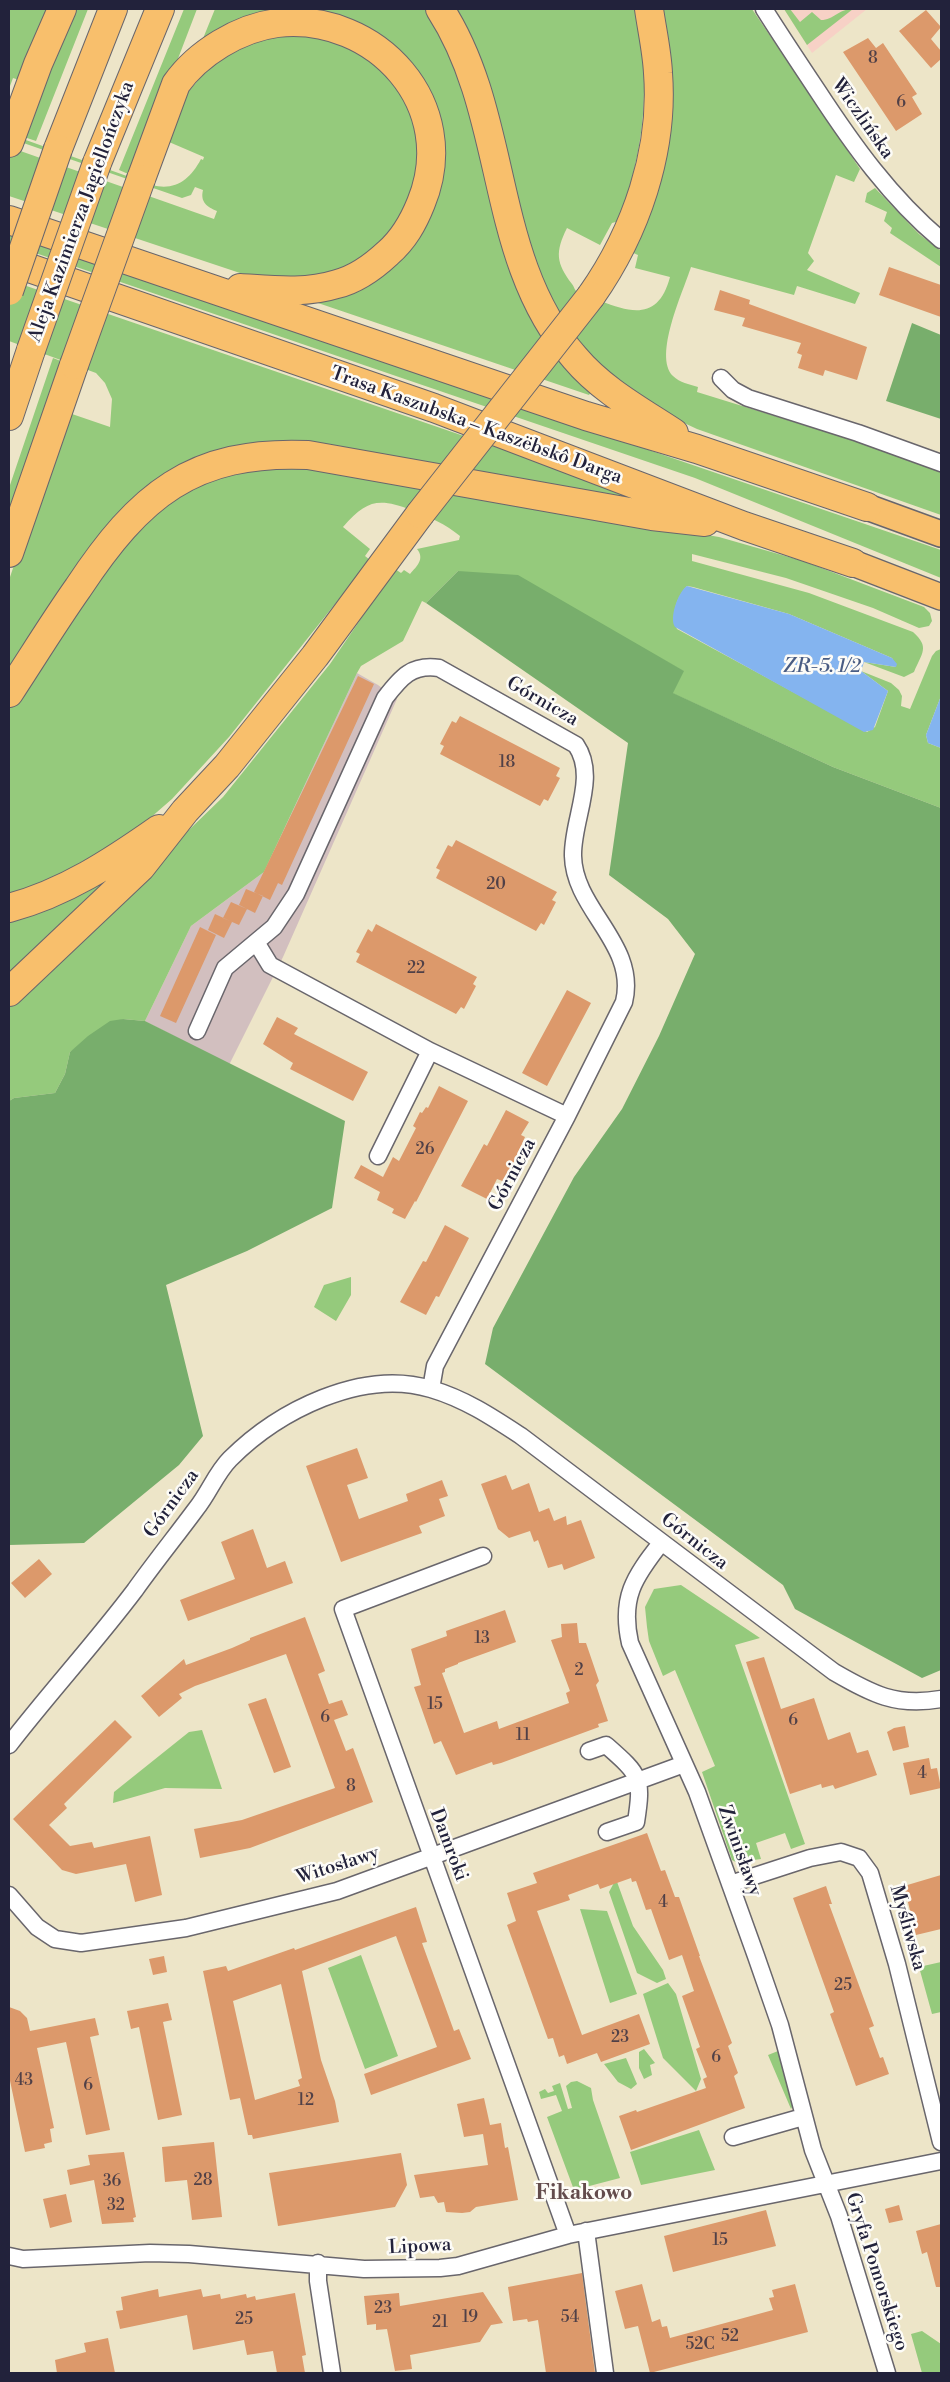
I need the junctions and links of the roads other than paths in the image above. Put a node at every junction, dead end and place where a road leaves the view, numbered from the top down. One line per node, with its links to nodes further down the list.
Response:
1 (62, 9): 7 (highway)
2 (113, 9): 12 (highway, bridge)
3 (160, 9): 14 (highway, Aleja Kazimierza Jagiellończyka, bridge)
4 (440, 9): 15 (highway)
5 (648, 9): 24 (highway, bridge)
6 (764, 9): 9 (street, Wiczlińska)
7 (10, 138)
8 (9, 220): 11 (highway)
9 (941, 240)
10 (9, 261): 18 (highway, Trasa Kaszubska – Kaszëbskô Darga)
11 (206, 286): 15 (highway); 20 (highway, bridge)
12 (9, 291)
13 (721, 378): 16 (street)
14 (9, 416)
15 (697, 449): 17 (highway)
16 (941, 463)
17 (867, 507): 19 (main road)
18 (744, 526): 21 (highway, Trasa Kaszubska – Kaszëbskô Darga); 23 (highway)
19 (941, 534)
20 (9, 554)
21 (853, 562): 22 (main road, Trasa Kaszubska – Kaszëbskô Darga)
22 (941, 597)
23 (9, 693)
24 (185, 811): 25 (highway); 27 (highway)
25 (9, 908)
26 (256, 942): 28 (street, Górnicza); 29 (street); 30 (street, Górnicza)
27 (9, 992)
28 (197, 1031)
29 (430, 1051): 30 (street); 31 (street)
30 (567, 1116): 32 (street, Górnicza)
31 (378, 1156)
32 (431, 1389): 33 (street, Górnicza); 36 (street, Górnicza)
33 (661, 1543): 35 (street, Górnicza); 38 (street, Zwinisławy)
34 (483, 1556): 41 (street, Damroki)
35 (941, 1699)
36 (9, 1745)
37 (589, 1751): 39 (street)
38 (684, 1764): 39 (street, Witosławy); 42 (street, Zwinisławy)
39 (637, 1781): 40 (street); 41 (street, Witosławy)
40 (607, 1832)
41 (430, 1856): 43 (street, Witosławy); 50 (street, Damroki)
42 (730, 1884): 44 (street, Zwinisławy); 46 (street, Myśliwska)
43 (9, 1895)
44 (803, 2117): 45 (street); 48 (street, Zwinisławy)
45 (733, 2137)
46 (941, 2142)
47 (941, 2161): 48 (street)
48 (826, 2183): 49 (street, Lipowa); 55 (street, Gryfa Pomorskiego)
49 (586, 2231): 50 (street, Lipowa); 54 (street)
50 (568, 2235): 52 (street, Lipowa)
51 (9, 2256): 52 (street, Lipowa)
52 (318, 2264): 53 (street)
53 (332, 2373)
54 (605, 2373)
55 (887, 2373)

